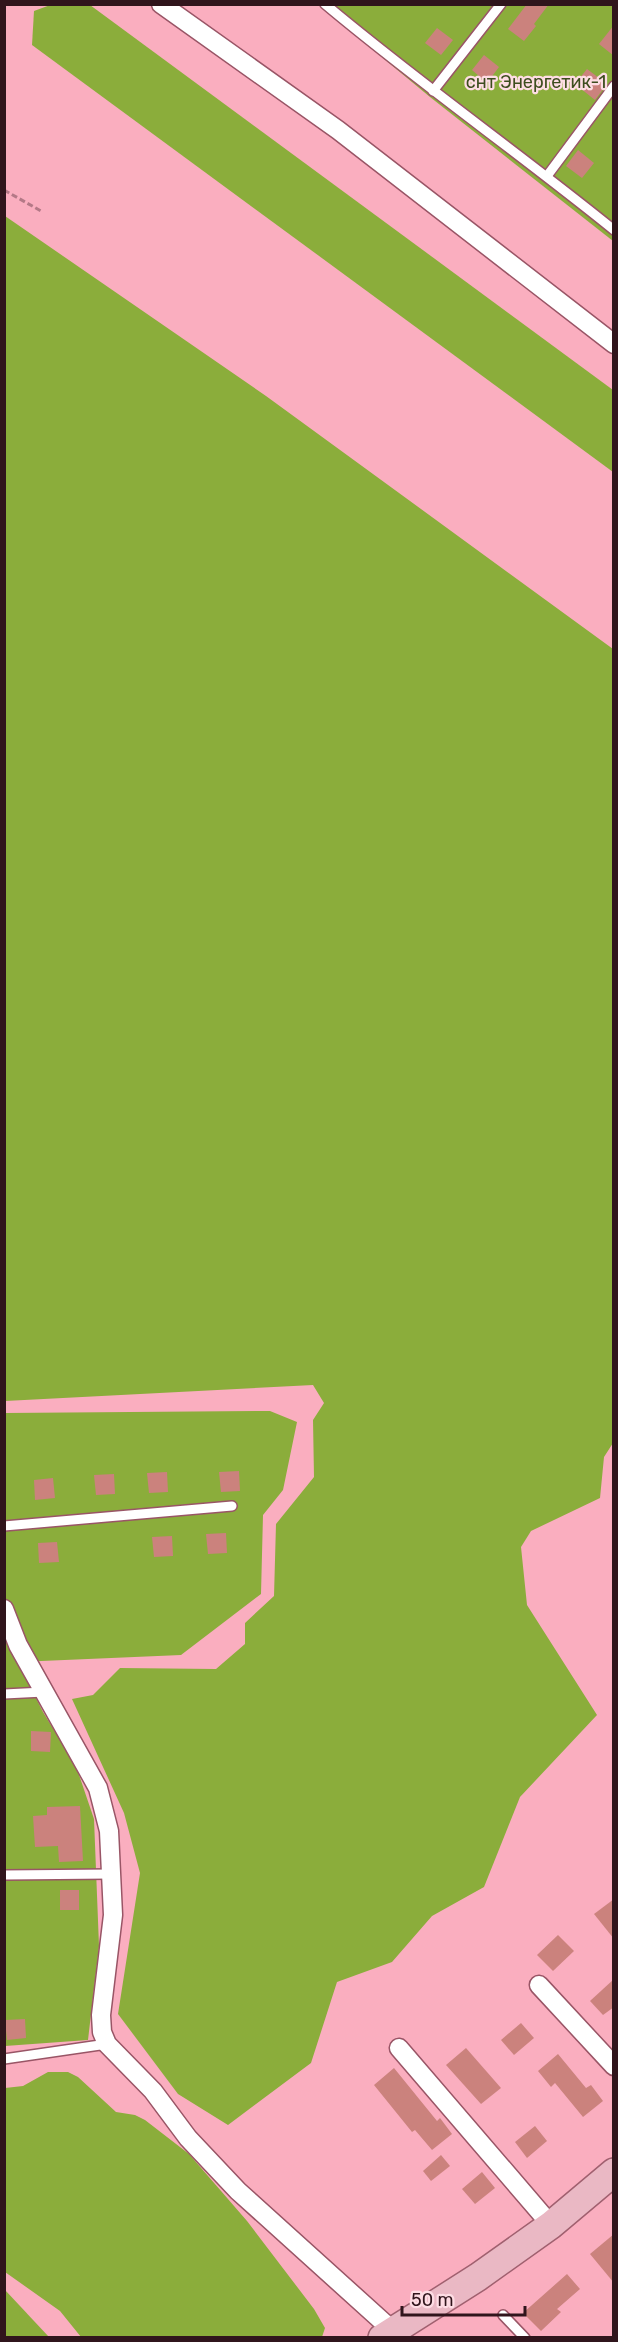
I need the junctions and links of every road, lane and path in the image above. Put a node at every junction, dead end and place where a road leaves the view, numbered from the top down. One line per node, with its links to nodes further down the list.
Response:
1 (160, 4): 10 (street)
2 (501, 4): 5 (lane)
3 (328, 5): 5 (lane)
4 (614, 86): 6 (lane)
5 (432, 92): 6 (lane)
6 (547, 176): 9 (lane)
7 (4, 190): 8 (path)
8 (41, 211)
9 (614, 230)
10 (614, 344)
11 (232, 1506): 12 (lane)
12 (4, 1526)
13 (4, 1609): 14 (street)
14 (44, 1692): 15 (lane); 16 (street)
15 (4, 1694)
16 (111, 1874): 17 (lane); 19 (street)
17 (4, 1875)
18 (539, 1985): 22 (street)
19 (107, 2044): 21 (lane); 26 (street)
20 (399, 2048): 24 (street)
21 (4, 2059)
22 (614, 2066)
23 (614, 2172): 24 (main road)
24 (551, 2225): 26 (main road)
25 (503, 2315): 27 (lane)
26 (387, 2334)
27 (525, 2337)

